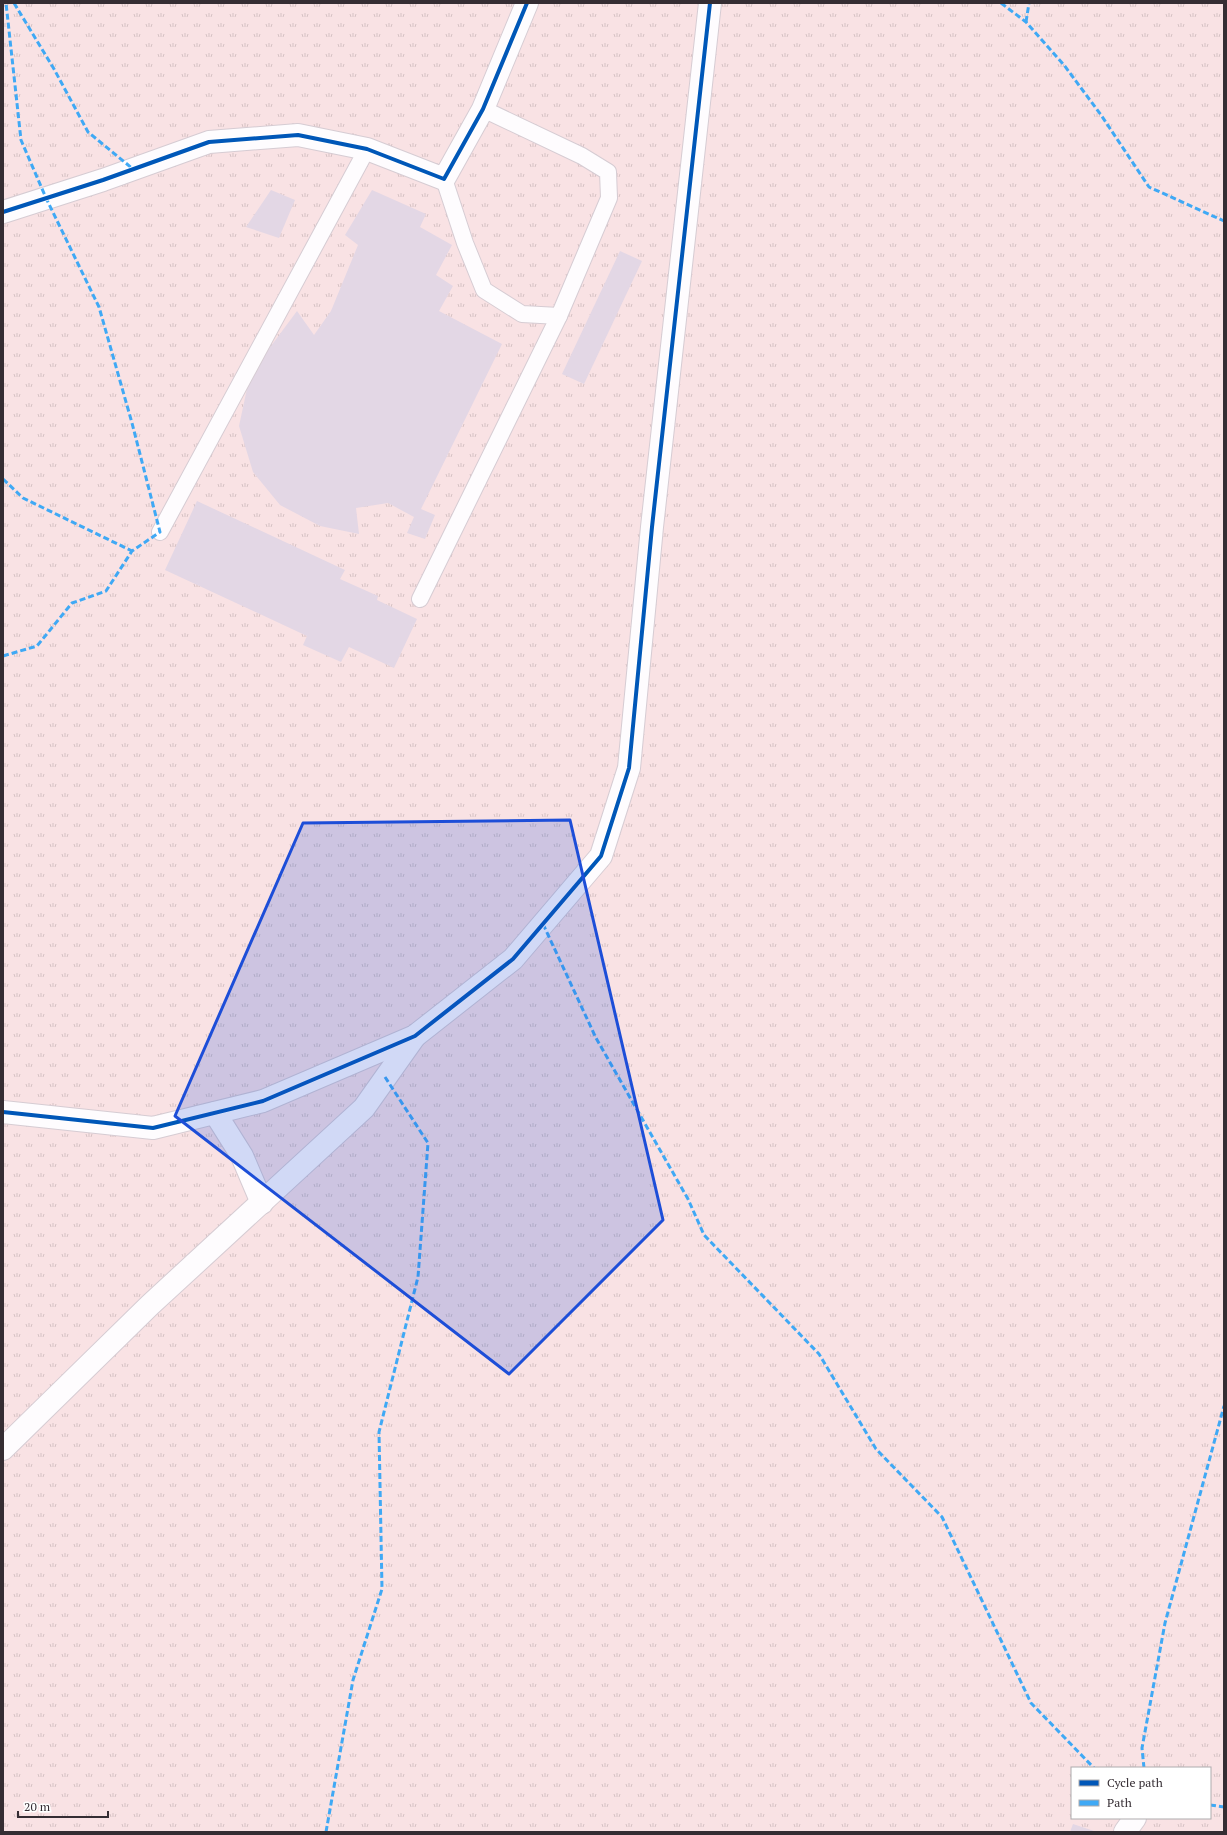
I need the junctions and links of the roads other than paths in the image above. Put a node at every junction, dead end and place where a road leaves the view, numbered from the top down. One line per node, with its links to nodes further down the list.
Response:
1 (526, 3): 3 (street)
2 (710, 3): 10 (street)
3 (483, 109): 5 (street); 7 (lane)
4 (367, 149): 5 (street); 6 (street); 8 (lane)
5 (444, 179): 7 (lane)
6 (3, 212)
7 (559, 316): 9 (lane)
8 (160, 532)
9 (420, 599)
10 (415, 1036): 12 (street); 13 (street)
11 (3, 1112): 12 (street)
12 (215, 1113): 13 (street)
13 (262, 1203): 14 (street)
14 (3, 1449)
15 (1134, 1819): 16 (street)
16 (1125, 1832)

